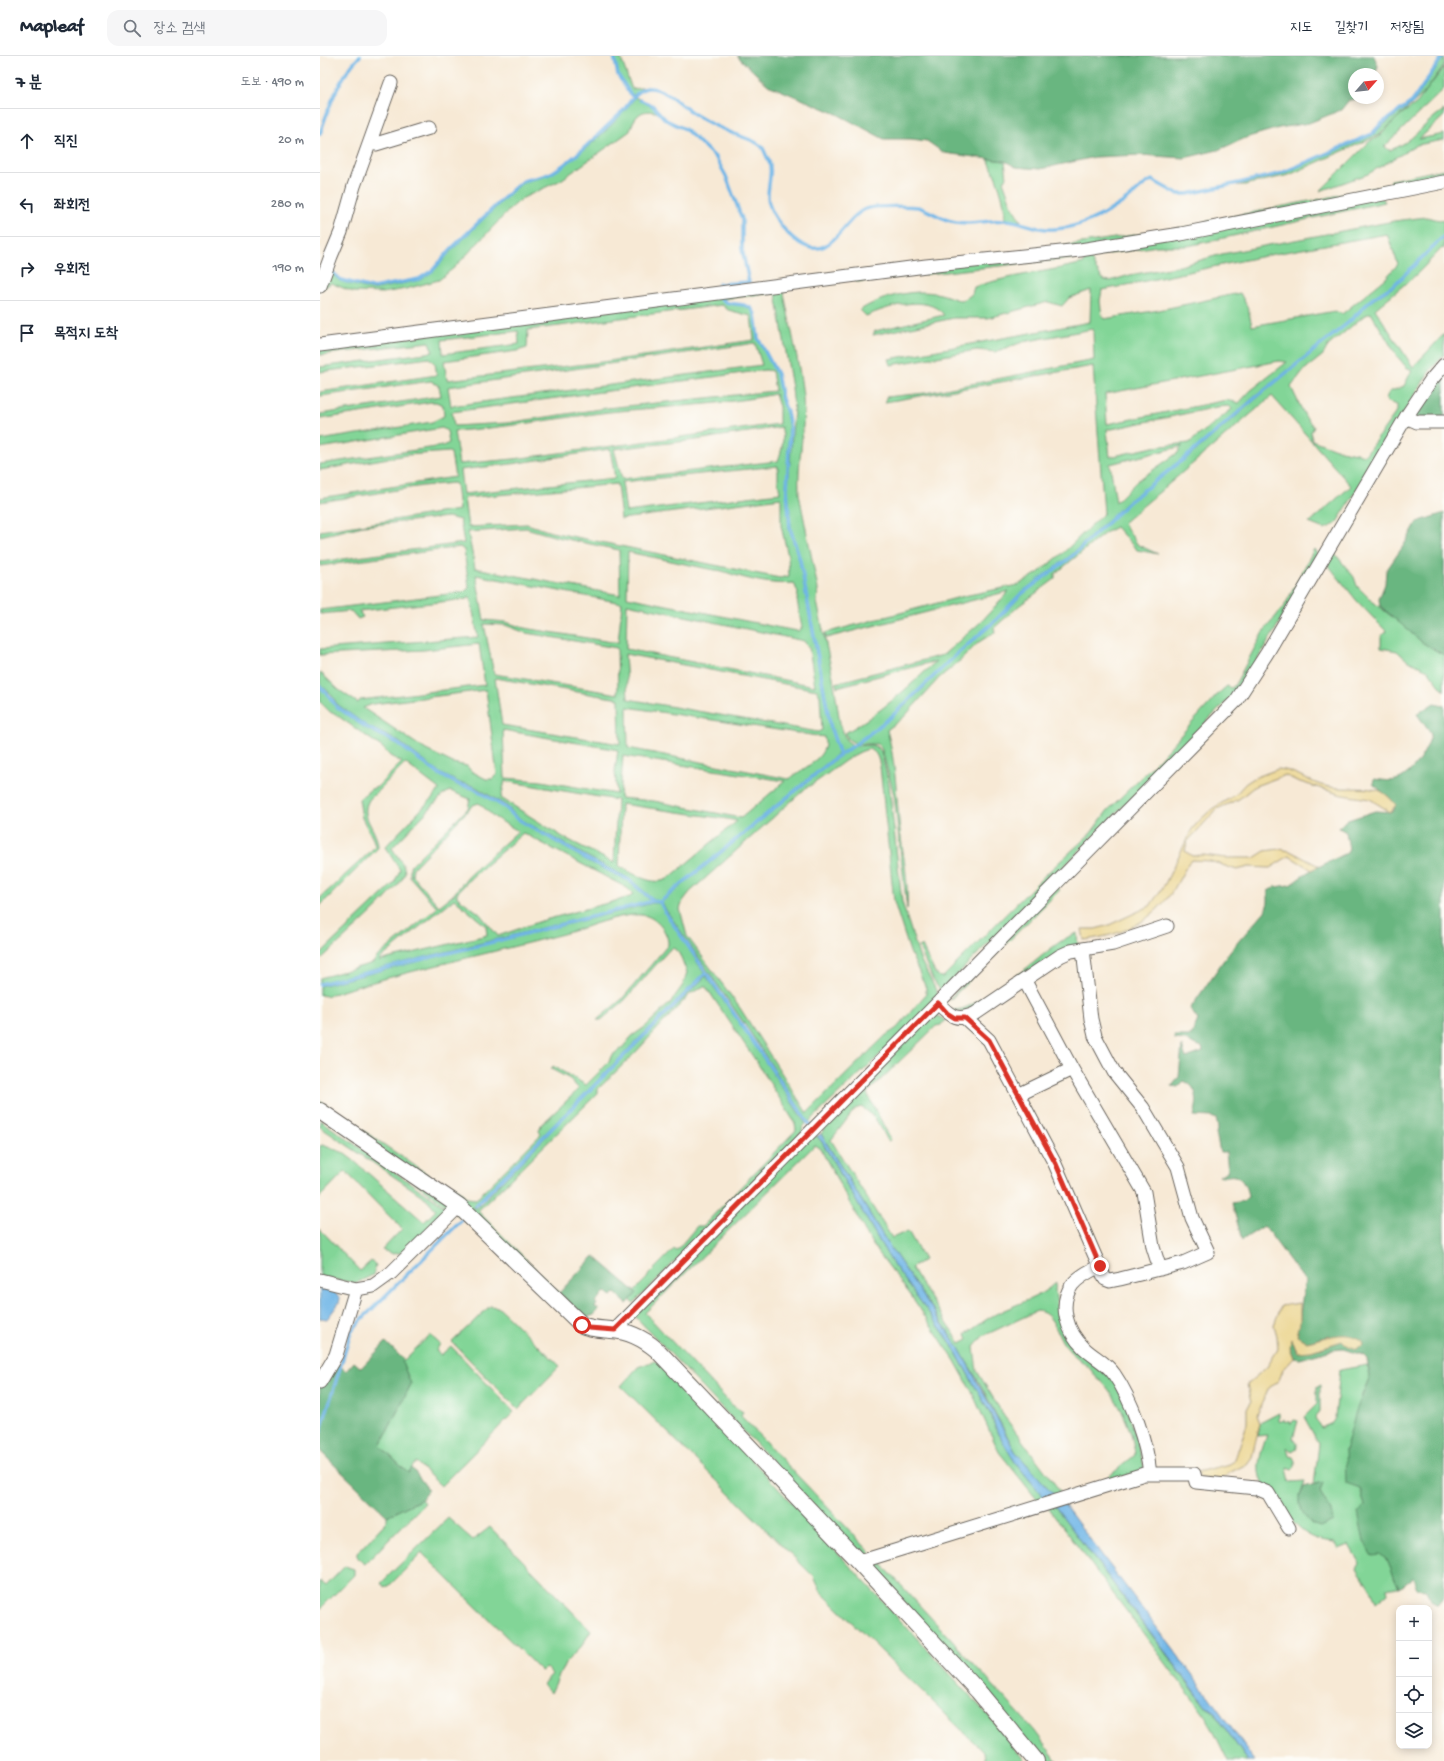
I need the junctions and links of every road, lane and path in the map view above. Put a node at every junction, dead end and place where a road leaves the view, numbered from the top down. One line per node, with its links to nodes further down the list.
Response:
1 (391, 82): 3 (street)
2 (429, 128): 3 (street)
3 (370, 142): 5 (street)
4 (1444, 182): 6 (street)
5 (320, 286)
6 (320, 344)
7 (1444, 365): 8 (street)
8 (1406, 418): 9 (street); 13 (street)
9 (1444, 422)
10 (1167, 926): 11 (street)
11 (1083, 949): 12 (street); 20 (street)
12 (1025, 981): 14 (street); 15 (street)
13 (938, 1003): 14 (street); 23 (street)
14 (965, 1018): 16 (street)
15 (1072, 1068): 16 (street); 20 (street)
16 (1018, 1095): 19 (street)
17 (320, 1111): 18 (street)
18 (459, 1206): 22 (street); 23 (street)
19 (1100, 1266): 20 (street); 25 (street)
20 (1160, 1269)
21 (320, 1280): 22 (street)
22 (356, 1289): 24 (street)
23 (615, 1330): 27 (street)
24 (320, 1382)
25 (1150, 1474): 26 (street); 27 (street)
26 (1289, 1528)
27 (859, 1562): 28 (street)
28 (1036, 1761)

